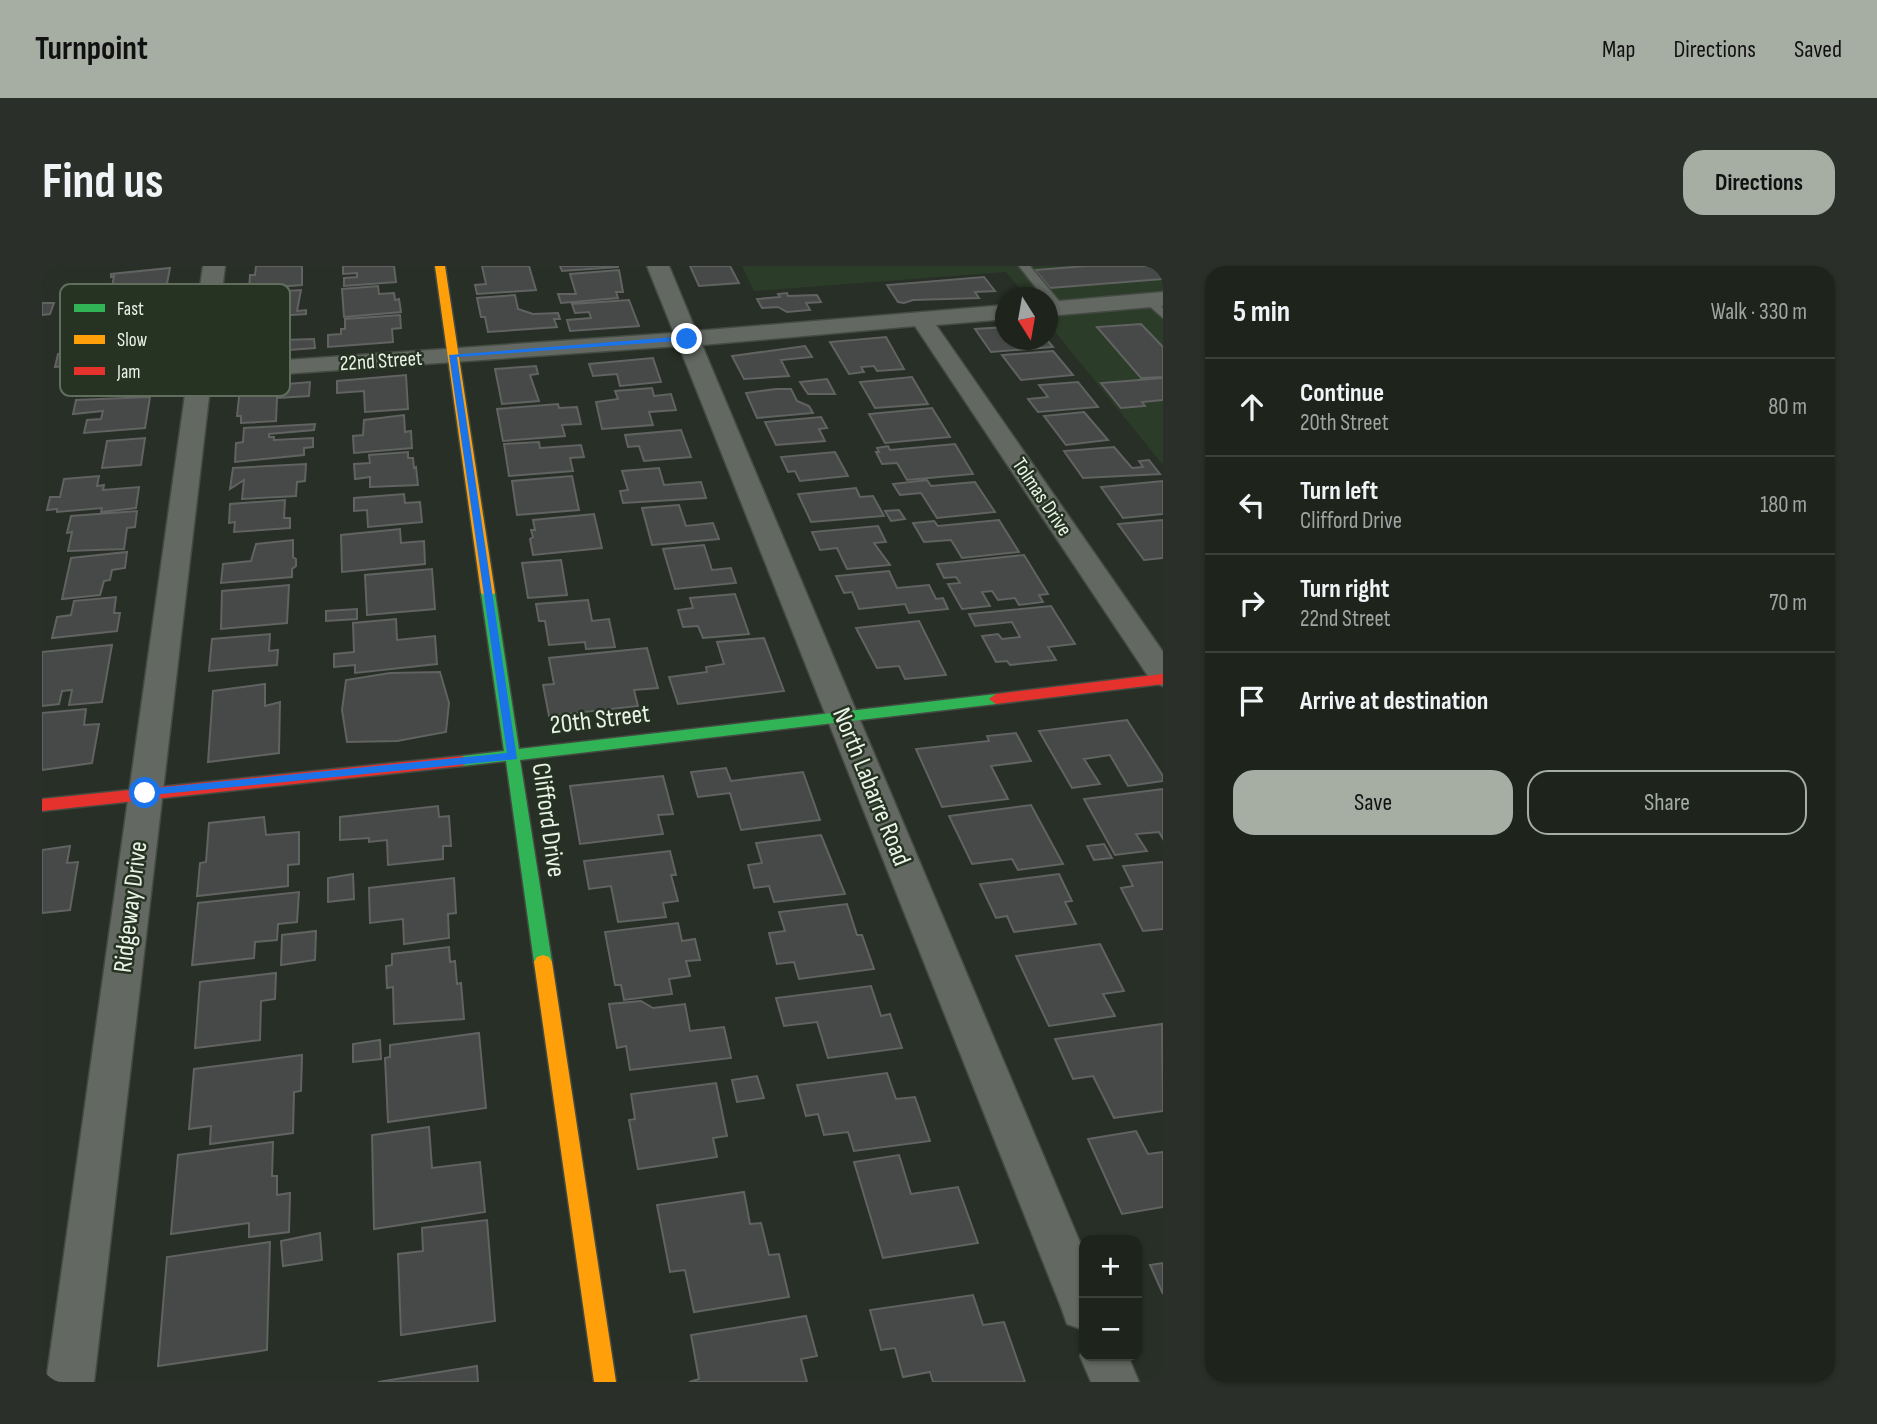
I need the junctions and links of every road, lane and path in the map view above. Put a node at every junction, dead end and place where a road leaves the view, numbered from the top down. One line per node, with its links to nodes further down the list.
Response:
1 (214, 266): 5 (street, Ridgeway Drive)
2 (440, 266): 12 (street, Clifford Drive)
3 (658, 266): 11 (street, North Labarre Road)
4 (1024, 266): 6 (lane)
5 (212, 284)
6 (1038, 287)
7 (1158, 305): 8 (street)
8 (1058, 308)
9 (995, 313): 10 (street, 22nd Street)
10 (921, 319): 11 (street, 22nd Street); 15 (street, Tolmas Drive)
11 (687, 339): 12 (street, 22nd Street); 16 (street, North Labarre Road)
12 (453, 355): 13 (street, 22nd Street); 17 (street, Clifford Drive)
13 (290, 367)
14 (199, 396): 18 (street, Ridgeway Drive)
15 (1163, 677): 16 (street, 20th Street)
16 (841, 715): 17 (street, 20th Street); 20 (street, North Labarre Road)
17 (513, 756): 18 (street, 20th Street); 23 (street, Clifford Drive)
18 (145, 793): 19 (street, 20th Street); 22 (street, Ridgeway Drive)
19 (42, 805)
20 (1080, 1298)
21 (1106, 1361): 24 (street)
22 (70, 1382)
23 (605, 1382)
24 (1115, 1382)

